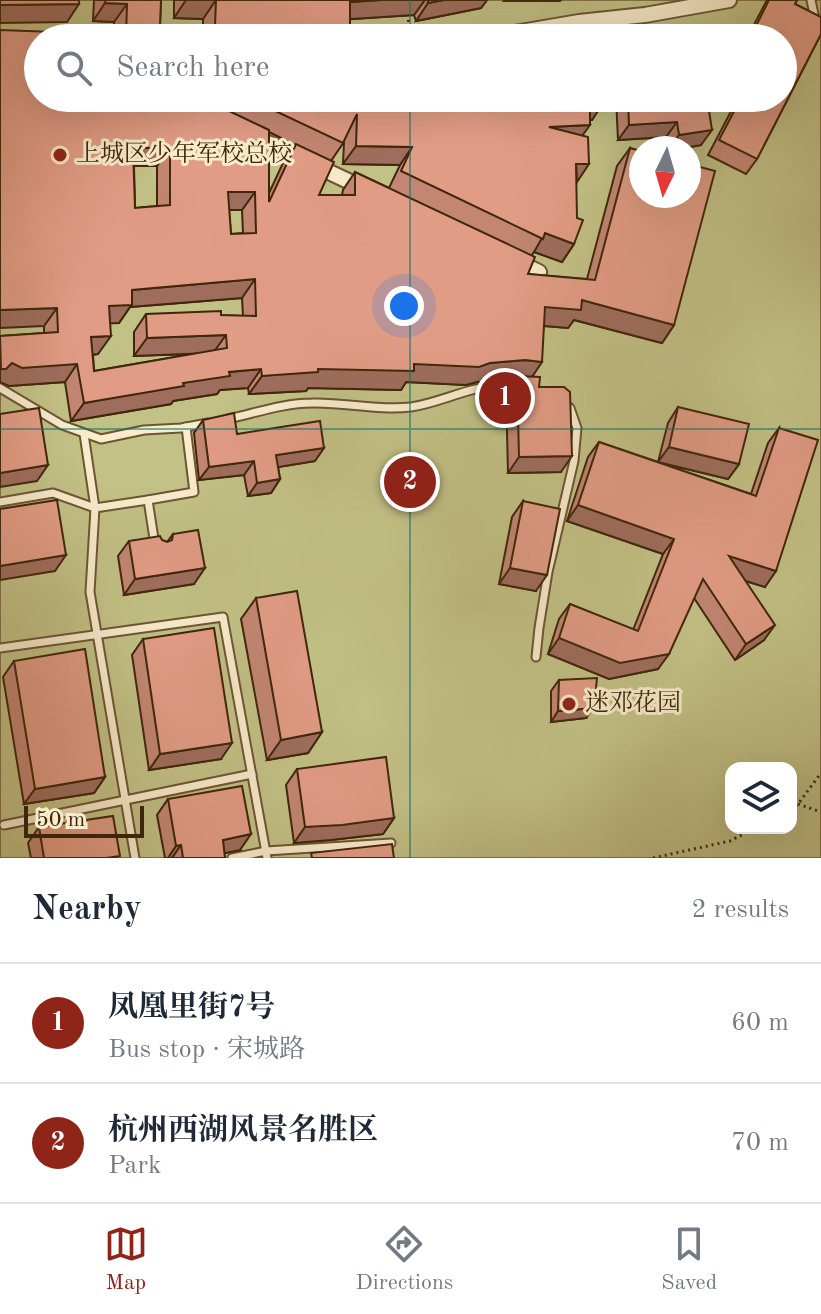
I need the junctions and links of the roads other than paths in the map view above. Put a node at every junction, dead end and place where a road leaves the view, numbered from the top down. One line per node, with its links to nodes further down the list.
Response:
1 (729, 0): 3 (street)
2 (811, 0): 4 (lane)
3 (567, 24)
4 (821, 28)
5 (244, 131): 6 (street)
6 (384, 198)
7 (497, 252): 8 (street)
8 (539, 272)
9 (524, 386): 12 (lane)
10 (0, 388): 13 (lane)
11 (557, 397): 20 (lane)
12 (186, 427): 13 (lane); 14 (lane)
13 (84, 434): 16 (lane)
14 (148, 500): 16 (lane); 17 (lane)
15 (0, 502): 16 (lane)
16 (95, 508): 18 (lane)
17 (156, 551)
18 (97, 633): 19 (lane); 21 (lane); 22 (lane)
19 (0, 648)
20 (536, 657)
21 (252, 774): 22 (lane); 25 (lane)
22 (125, 799): 23 (lane); 26 (lane)
23 (4, 825)
24 (391, 843): 25 (lane)
25 (266, 855): 27 (lane)
26 (135, 858)
27 (232, 858)

